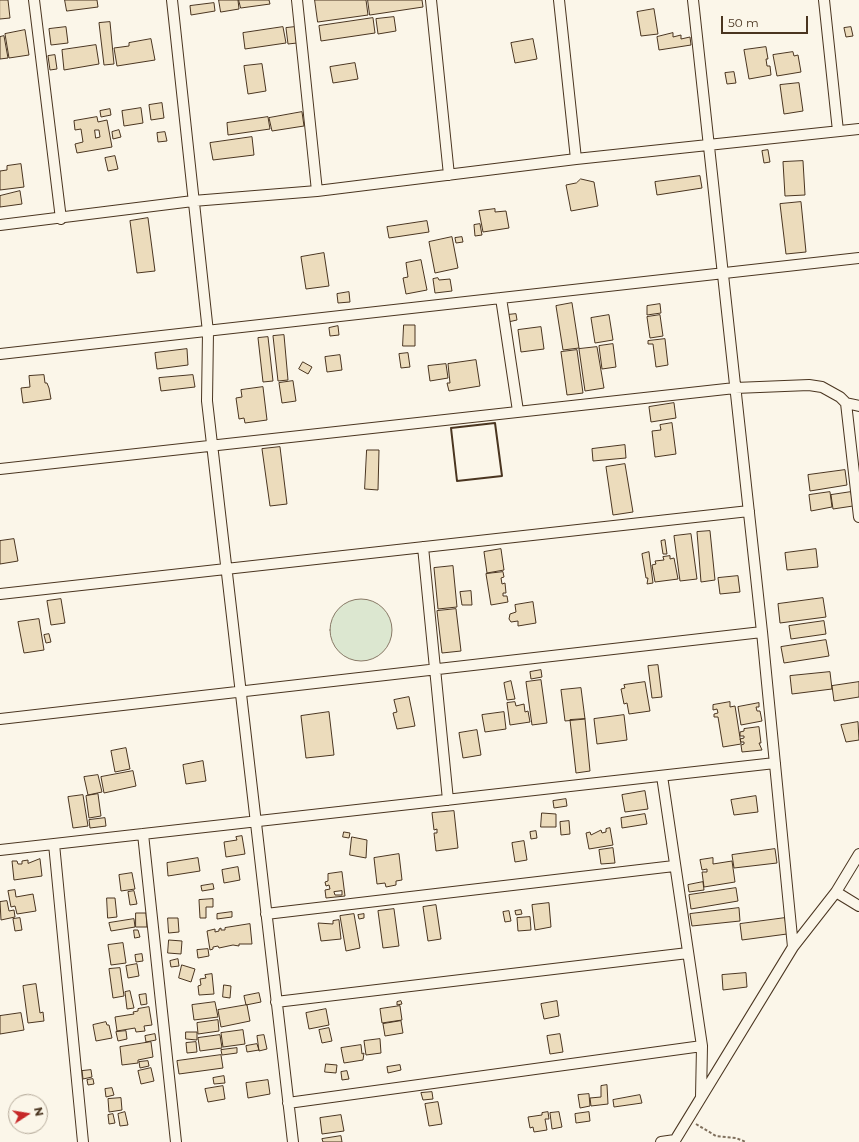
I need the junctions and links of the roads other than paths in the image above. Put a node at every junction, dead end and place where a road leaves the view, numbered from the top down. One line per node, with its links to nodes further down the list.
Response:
1 (34, 0): 15 (street)
2 (172, 0): 14 (street)
3 (297, 0): 13 (street)
4 (431, 0): 12 (street)
5 (559, 0): 11 (street)
6 (693, 0): 10 (street)
7 (824, 0): 9 (street)
8 (859, 128): 9 (street)
9 (838, 131): 10 (street)
10 (709, 146): 11 (street); 18 (street)
11 (576, 159): 12 (street)
12 (449, 175): 13 (street)
13 (318, 191): 14 (street)
14 (193, 201): 15 (street); 20 (street)
15 (61, 219): 16 (street)
16 (0, 225)
17 (859, 258): 18 (street)
18 (723, 274): 19 (street); 22 (street)
19 (501, 298): 20 (street); 25 (street)
20 (208, 332): 21 (street); 26 (street)
21 (0, 354)
22 (735, 388): 23 (street); 25 (street); 28 (street)
23 (846, 403): 24 (street); 29 (street)
24 (859, 406)
25 (518, 410): 26 (street)
26 (212, 446): 27 (street); 31 (street)
27 (0, 469)
28 (749, 511): 30 (street); 33 (street)
29 (859, 517)
30 (423, 547): 31 (street); 34 (street)
31 (226, 569): 32 (street); 35 (street)
32 (0, 594)
33 (762, 632): 34 (street); 37 (street)
34 (435, 670): 35 (street); 39 (street)
35 (240, 692): 36 (street); 40 (street)
36 (0, 719)
37 (775, 763): 38 (street); 49 (street)
38 (662, 776): 39 (street); 45 (street)
39 (448, 800): 40 (street)
40 (255, 821): 41 (street); 48 (street)
41 (143, 834): 42 (street); 57 (street)
42 (54, 844): 43 (street); 56 (street)
43 (0, 850)
44 (859, 854): 46 (street)
45 (674, 866): 48 (street); 50 (street)
46 (836, 892): 47 (street); 49 (street)
47 (859, 906)
48 (266, 914): 51 (street)
49 (793, 947): 53 (street)
50 (688, 953): 51 (street); 52 (street)
51 (276, 1002): 54 (street)
52 (702, 1046): 53 (street); 54 (street)
53 (701, 1097): 55 (street)
54 (288, 1103): 58 (street)
55 (674, 1141): 59 (street)
56 (83, 1142)
57 (176, 1142)
58 (293, 1142)
59 (661, 1142)

